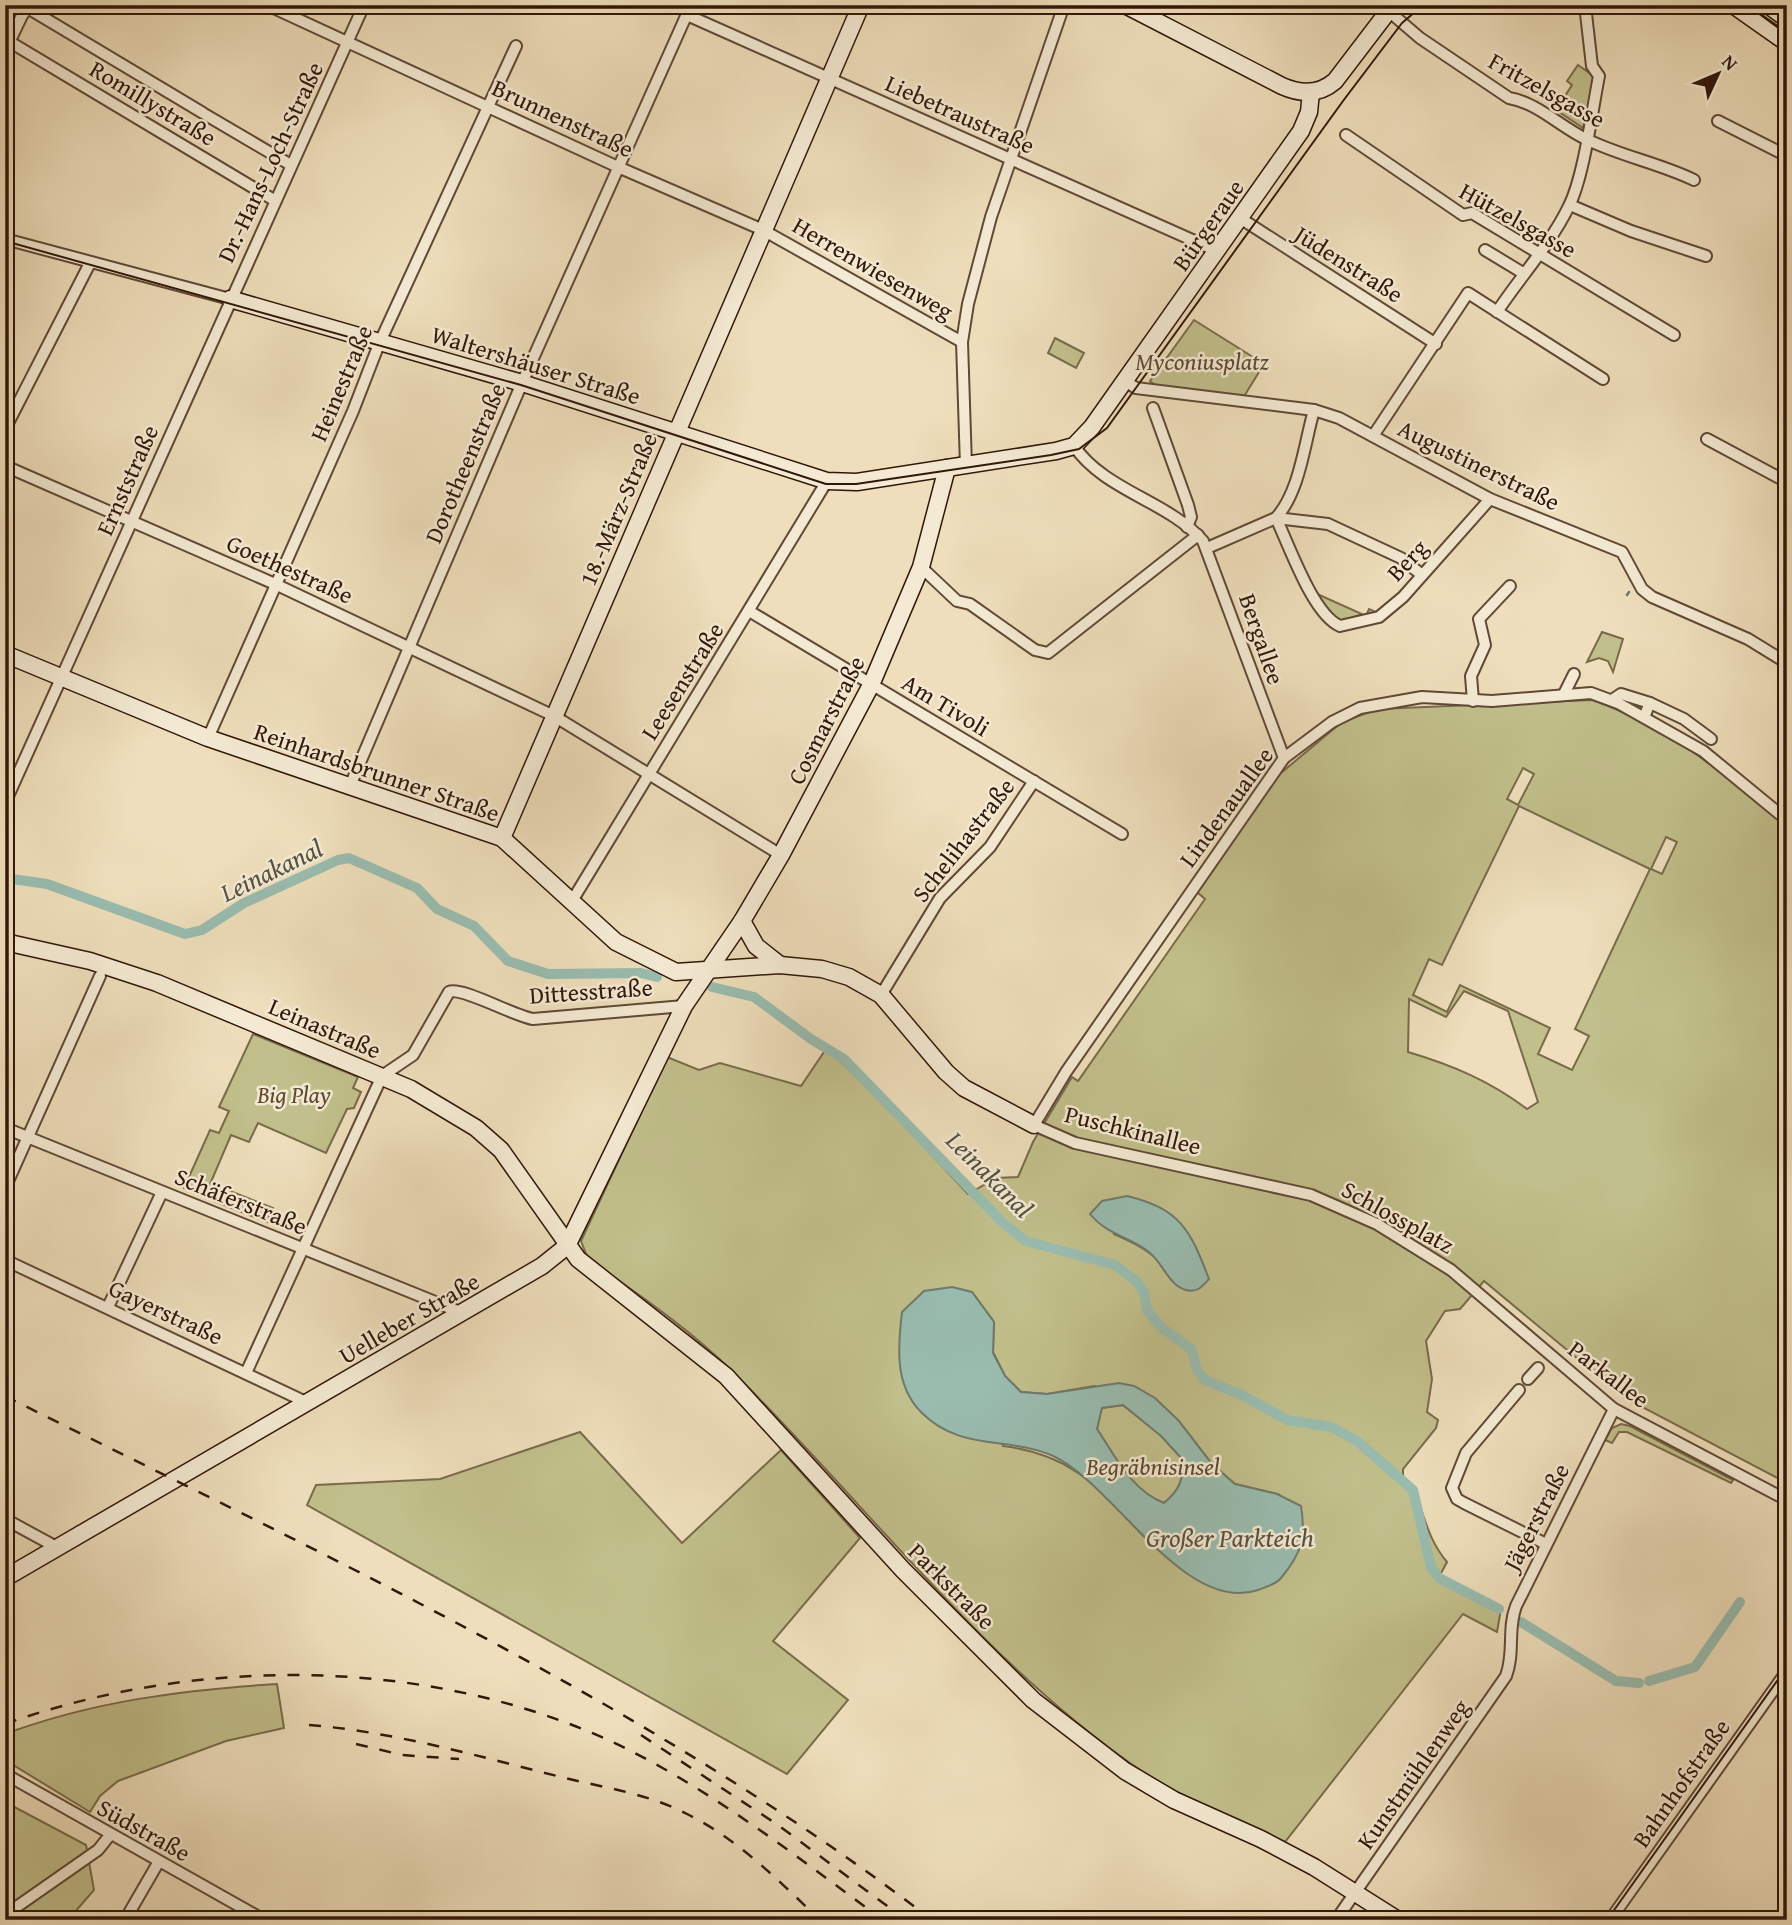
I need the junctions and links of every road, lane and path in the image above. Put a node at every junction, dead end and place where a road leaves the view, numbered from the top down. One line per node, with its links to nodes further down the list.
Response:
1 (7, 5): 10 (street, Romillystraße)
2 (267, 5): 14 (street, Brunnenstraße)
3 (364, 5): 14 (street)
4 (861, 5): 18 (street, 18.-März-Straße)
5 (1064, 5): 25 (street)
6 (1125, 5): 19 (street)
7 (1585, 5): 23 (street)
8 (1733, 5): 15 (street)
9 (1768, 5): 13 (street)
10 (26, 8): 17 (street); 26 (street, Romillystraße)
11 (689, 10): 18 (street, Liebetraustraße); 27 (street, Dorotheenstraße)
12 (1393, 11): 19 (street); 23 (street, Fritzelsgasse)
13 (1787, 19)
14 (348, 42): 20 (street, Brunnenstraße); 26 (street, Dr.-Hans-Loch-Straße)
15 (1787, 43)
16 (516, 46): 20 (street, Heinestraße)
17 (7, 47): 29 (street, Romillystraße)
18 (828, 80): 25 (street, Liebetraustraße); 32 (street, 18.-März-Straße)
19 (1311, 92): 31 (street, Bürgeraue)
20 (488, 107): 27 (street, Brunnenstraße); 43 (street, Heinestraße)
21 (1718, 121): 24 (street)
22 (1346, 135): 36 (street, Hützelsgasse)
23 (1587, 139): 28 (street, Fritzelsgasse); 30 (street)
24 (1787, 156)
25 (1012, 160): 35 (street, Liebetraustraße); 44 (street)
26 (291, 165): 29 (street, Dr.-Hans-Loch-Straße)
27 (618, 167): 32 (street, Brunnenstraße); 48 (street, Dorotheenstraße)
28 (1694, 180)
29 (274, 200): 40 (street, Dr.-Hans-Loch-Straße)
30 (1570, 205): 36 (street); 37 (street)
31 (1240, 218): 35 (street, Bürgeraue); 45 (street, Jüdenstraße)
32 (763, 230): 44 (street, Herrenwiesenweg); 52 (street, 18.-März-Straße)
33 (5, 239): 38 (street, Waltershäuser Straße)
34 (1485, 250): 39 (street)
35 (1217, 251): 47 (street, Bürgeraue)
36 (1539, 256): 39 (street); 42 (street, Hützelsgasse)
37 (1706, 256)
38 (90, 263): 40 (street, Waltershäuser Straße); 51 (street)
39 (1523, 273): 41 (street)
40 (230, 299): 43 (street, Waltershäuser Straße); 63 (street, Ernststraße)
41 (1497, 313): 45 (street); 46 (street)
42 (1674, 335)
43 (380, 341): 48 (street, Waltershäuser Straße); 69 (street, Heinestraße)
44 (962, 342): 57 (street)
45 (1436, 344): 53 (street)
46 (1603, 379)
47 (1125, 381): 50 (street); 55 (street, Bürgeraue)
48 (522, 383): 52 (street, Waltershäuser Straße); 72 (street, Dorotheenstraße)
49 (1153, 408): 64 (street)
50 (1314, 410): 53 (street, Augustinerstraße); 62 (street)
51 (5, 429)
52 (676, 433): 59 (street, Waltershäuser Straße); 82 (street, 18.-März-Straße)
53 (1373, 436): 61 (street, Augustinerstraße)
54 (1707, 439): 60 (street)
55 (1074, 446): 57 (street, Waltershäuser Straße); 64 (street, Bergallee)
56 (5, 466): 63 (street, Goethestraße)
57 (966, 466): 58 (street, Waltershäuser Straße)
58 (947, 468): 59 (street, Waltershäuser Straße); 67 (street, Cosmarstraße)
59 (827, 481): 71 (street, Leesenstraße)
60 (1787, 482)
61 (1488, 497): 68 (street, Berg); 74 (street, Augustinerstraße)
62 (1276, 518): 66 (street); 68 (street); 68 (street, Berg)
63 (131, 521): 69 (street, Goethestraße); 76 (street, Ernststraße)
64 (1187, 527): 65 (street, Bergallee)
65 (1198, 535): 66 (street, Bergallee); 67 (street)
66 (1207, 548): 86 (street, Bergallee)
67 (921, 567): 77 (street, Cosmarstraße)
68 (1422, 575)
69 (275, 584): 72 (street, Goethestraße); 84 (street, Heinestraße)
70 (1510, 586): 80 (street)
71 (749, 611): 77 (street, Am Tivoli); 87 (street, Leesenstraße)
72 (410, 647): 82 (street, Goethestraße); 89 (street, Dorotheenstraße)
73 (5, 654): 76 (street, Reinhardsbrunner Straße)
74 (1787, 663)
75 (1574, 674): 78 (street)
76 (62, 678): 84 (street, Reinhardsbrunner Straße); 90 (street, Ernststraße)
77 (871, 685): 88 (street, Am Tivoli); 94 (street, Cosmarstraße)
78 (1564, 694): 79 (street, Lindenauallee); 80 (street, Lindenauallee)
79 (1614, 694): 81 (street); 83 (street)
80 (1473, 701): 86 (street, Lindenauallee)
81 (1650, 703): 83 (street); 85 (street)
82 (554, 716): 87 (street, Goethestraße); 93 (street, 18.-März-Straße)
83 (1644, 717): 91 (street)
84 (208, 738): 89 (street, Reinhardsbrunner Straße)
85 (1711, 739)
86 (1284, 758): 104 (street, Lindenauallee)
87 (650, 773): 94 (street, Goethestraße); 95 (street, Leesenstraße)
88 (1034, 781): 92 (street, Am Tivoli); 101 (street, Schelihastraße)
89 (350, 786): 93 (street, Reinhardsbrunner Straße)
90 (5, 803)
91 (1787, 820)
92 (1122, 834)
93 (502, 838): 95 (street, Reinhardsbrunner Straße)
94 (781, 855): 96 (street, Cosmarstraße)
95 (572, 901): 99 (street, Reinhardsbrunner Straße)
96 (742, 921): 98 (street); 99 (street, Cosmarstraße)
97 (5, 942): 103 (street, Leinastraße)
98 (780, 965): 99 (street, Puschkinallee); 101 (street, Puschkinallee)
99 (704, 972): 102 (street, Uelleber Straße)
100 (100, 976): 106 (street)
101 (881, 995): 104 (street, Puschkinallee)
102 (684, 1006): 103 (street, Dittesstraße); 110 (street, Uelleber Straße)
103 (382, 1076): 110 (street, Leinastraße); 111 (street)
104 (1034, 1125): 109 (street, Puschkinallee)
105 (5, 1128): 106 (street, Schäferstraße)
106 (29, 1137): 107 (street); 108 (street, Schäferstraße)
107 (5, 1188)
108 (162, 1192): 111 (street, Schäferstraße); 114 (street)
109 (1314, 1196): 113 (street, Schlossplatz)
110 (567, 1246): 115 (street, Uelleber Straße); 132 (street, Parkstraße)
111 (303, 1248): 115 (street, Schäferstraße); 117 (street)
112 (5, 1260): 114 (street, Gayerstraße)
113 (1460, 1278): 121 (street, Parkallee)
114 (108, 1307): 117 (street, Gayerstraße)
115 (460, 1315): 120 (street, Uelleber Straße)
116 (1538, 1368): 118 (street)
117 (246, 1373): 120 (street, Gayerstraße)
118 (1528, 1380)
119 (1519, 1390): 124 (street)
120 (308, 1404): 125 (street, Uelleber Straße)
121 (1614, 1409): 122 (street, Parkallee); 124 (street, Jägerstraße)
122 (1787, 1500)
123 (5, 1519): 125 (street)
124 (1546, 1544): 127 (street, Jägerstraße)
125 (58, 1548): 126 (street, Uelleber Straße)
126 (5, 1578)
127 (1513, 1648): 132 (street, Kunstmühlenweg)
128 (1787, 1671): 138 (street, Bahnhofstraße)
129 (5, 1774): 130 (street, Südstraße)
130 (110, 1835): 131 (street, Südstraße); 133 (street)
131 (158, 1863): 134 (street); 135 (street, Südstraße)
132 (1355, 1891): 136 (street, Kunstmühlenweg); 137 (street, Parkstraße)
133 (5, 1915)
134 (125, 1920)
135 (264, 1920)
136 (1336, 1920)
137 (1398, 1920)
138 (1610, 1920)

